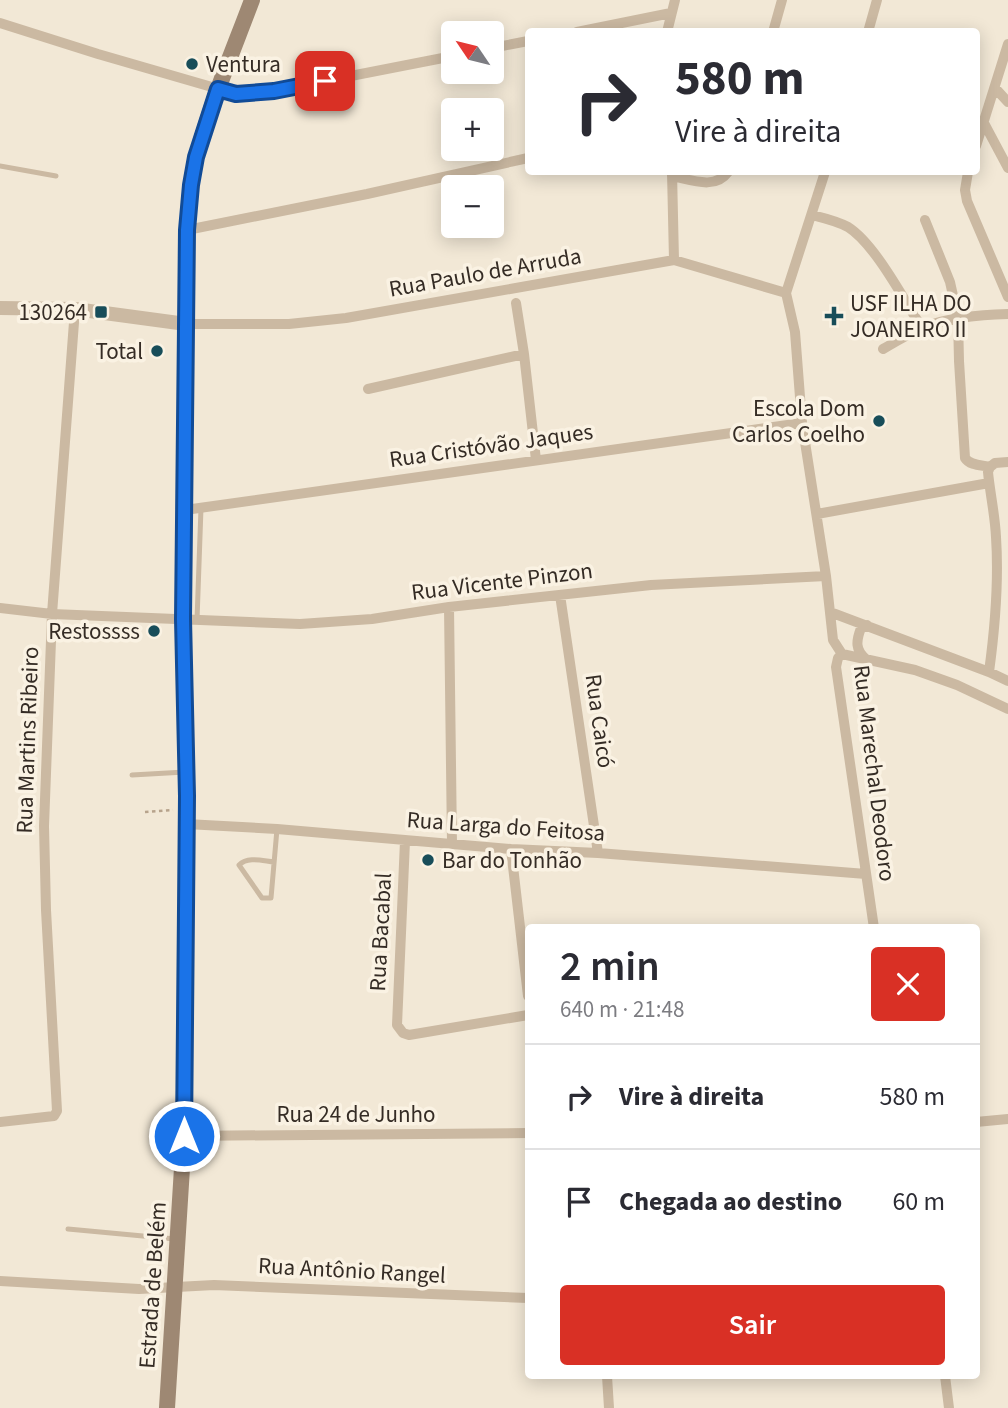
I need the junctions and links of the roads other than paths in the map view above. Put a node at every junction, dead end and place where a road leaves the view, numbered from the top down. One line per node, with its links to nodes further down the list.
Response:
1 (252, 0): 16 (main road, Estrada de Belém)
2 (675, 0): 5 (street)
3 (782, 0): 9 (street)
4 (877, 0): 10 (street)
5 (671, 13): 7 (street); 8 (street)
6 (0, 23): 16 (street)
7 (598, 28)
8 (668, 28)
9 (774, 28)
10 (869, 28)
11 (525, 42): 13 (street)
12 (1008, 44): 15 (street)
13 (504, 46)
14 (441, 58): 16 (street)
15 (995, 88): 17 (street); 18 (street)
16 (218, 89): 31 (main road, Estrada de Belém)
17 (1008, 102)
18 (984, 124): 19 (street); 22 (street)
19 (980, 135)
20 (525, 159): 31 (street)
21 (0, 166): 28 (lane)
22 (1008, 168)
23 (672, 175): 32 (street)
24 (676, 175): 25 (street)
25 (726, 175)
26 (824, 175): 29 (street)
27 (968, 175): 34 (street)
28 (56, 176)
29 (812, 215): 33 (street); 41 (street)
30 (925, 220): 39 (street)
31 (187, 230): 40 (main road, Estrada de Belém)
32 (674, 260): 33 (street, Rua Paulo de Arruda); 40 (street, Rua Paulo de Arruda)
33 (786, 293): 45 (street, Rua Marechal Deodoro)
34 (1008, 297)
35 (516, 303): 43 (street)
36 (0, 308): 37 (street)
37 (75, 309): 40 (street); 59 (street, Rua Martins Ribeiro)
38 (1008, 314): 39 (street)
39 (958, 318): 41 (street); 48 (street)
40 (186, 324): 50 (main road, Estrada de Belém)
41 (922, 328): 42 (street)
42 (883, 349)
43 (524, 354): 44 (street); 46 (street)
44 (368, 389)
45 (802, 423): 46 (street, Rua Cristóvão Jaques); 51 (street, Rua Marechal Deodoro)
46 (536, 460): 50 (street, Rua Cristóvão Jaques)
47 (1008, 462): 48 (street)
48 (990, 467): 49 (street)
49 (989, 483): 51 (street); 52 (street)
50 (193, 509): 60 (main road, Estrada de Belém)
51 (817, 514): 53 (street, Rua Marechal Deodoro)
52 (1002, 535): 54 (street)
53 (825, 576): 55 (street, Rua Vicente Pinzon); 58 (street, Rua Marechal Deodoro)
54 (1002, 588): 64 (street)
55 (560, 595): 56 (street, Rua Vicente Pinzon); 74 (street, Rua Caicó)
56 (449, 607): 60 (street, Rua Vicente Pinzon); 72 (street)
57 (0, 608): 59 (street, Rua Vicente Pinzon)
58 (830, 612): 61 (street); 62 (street, Rua Marechal Deodoro)
59 (52, 614): 60 (street, Rua Vicente Pinzon); 81 (street, Rua Martins Ribeiro)
60 (190, 619): 67 (main road, Estrada de Belém)
61 (867, 625): 63 (street); 64 (street)
62 (842, 654): 63 (street); 76 (street, Rua Marechal Deodoro)
63 (866, 659): 66 (street)
64 (989, 673): 65 (street)
65 (1008, 681)
66 (1008, 709)
67 (186, 772): 68 (lane); 69 (main road, Estrada de Belém)
68 (132, 775)
69 (186, 817): 70 (street, Rua Larga do Feitosa); 84 (main road, Estrada de Belém)
70 (277, 829): 71 (street, Rua Larga do Feitosa); 75 (lane)
71 (405, 841): 72 (street, Rua Larga do Feitosa); 79 (street, Rua Bacabal)
72 (452, 844): 73 (street, Rua Larga do Feitosa)
73 (511, 849): 74 (street, Rua Larga do Feitosa); 78 (street)
74 (598, 853): 76 (street, Rua Larga do Feitosa)
75 (274, 862): 75 (lane)
76 (866, 874): 77 (street, Rua Marechal Deodoro)
77 (873, 924)
78 (525, 970)
79 (525, 1016)
80 (1008, 1119): 82 (street)
81 (0, 1122)
82 (980, 1122)
83 (525, 1133): 84 (street, Rua 24 de Junho)
84 (184, 1136): 86 (main road, Estrada de Belém)
85 (68, 1229): 86 (lane)
86 (178, 1239): 88 (main road, Estrada de Belém)
87 (0, 1281): 88 (street, Rua Antônio Rangel)
88 (174, 1286): 89 (street, Rua Antônio Rangel); 92 (main road, Estrada de Belém)
89 (525, 1298)
90 (607, 1379): 93 (street)
91 (945, 1379): 94 (street)
92 (167, 1408)
93 (609, 1408)
94 (949, 1408)

